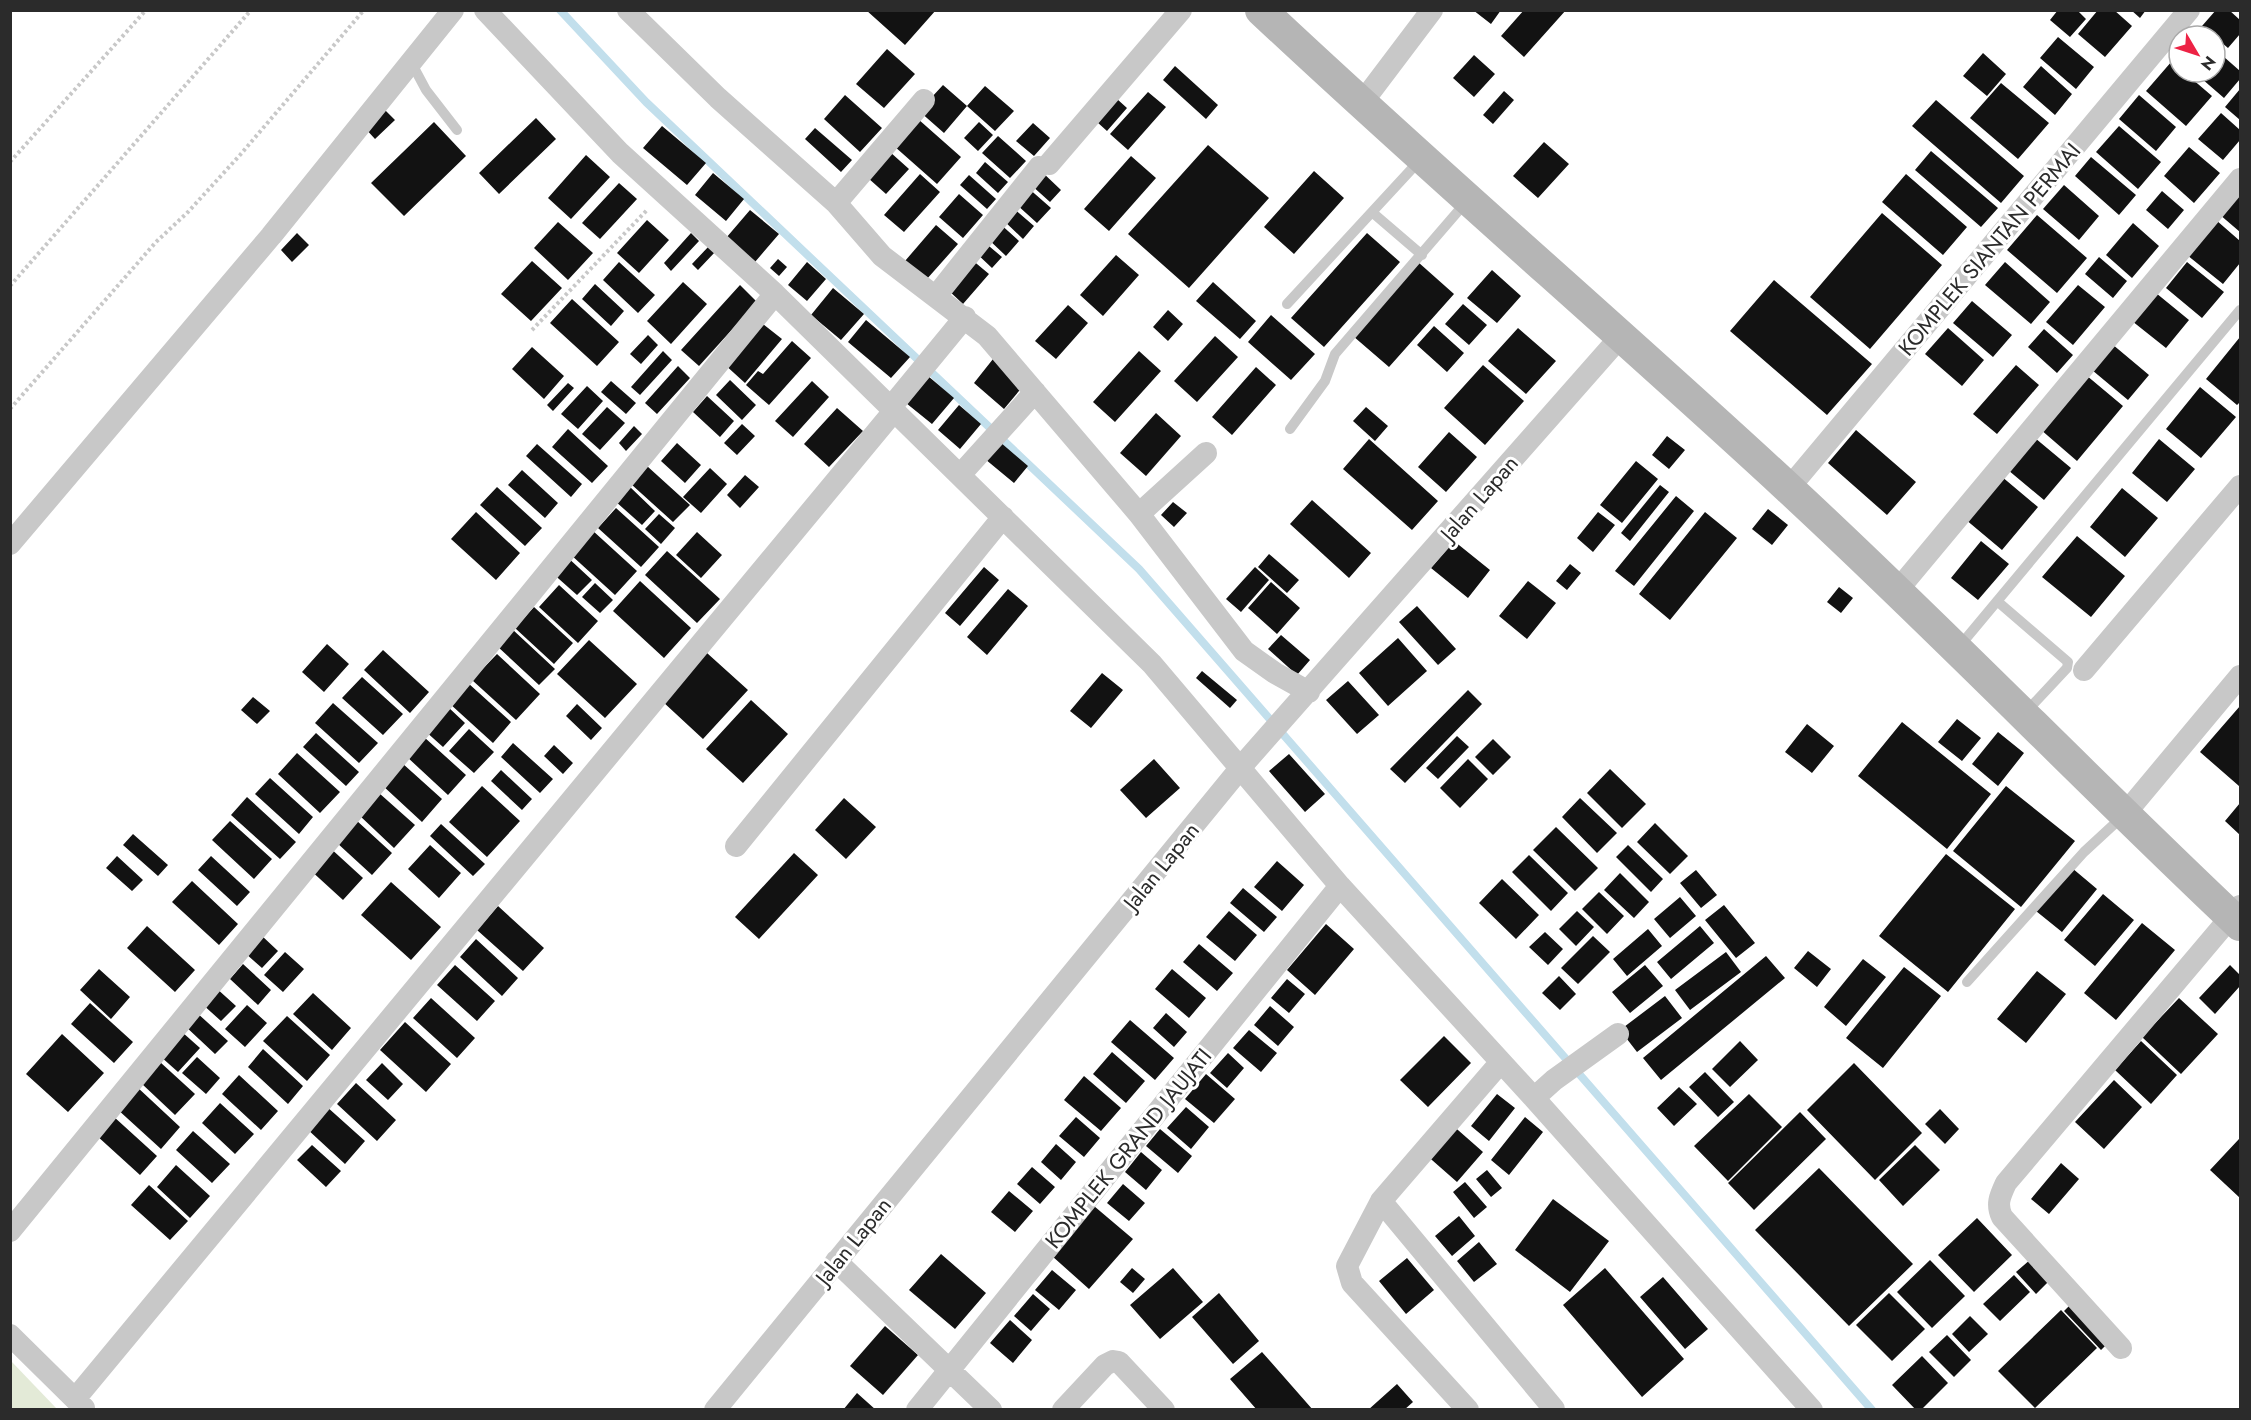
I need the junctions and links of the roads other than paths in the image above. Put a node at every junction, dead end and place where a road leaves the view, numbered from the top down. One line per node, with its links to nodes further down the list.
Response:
1 (453, 10): 8 (street)
2 (485, 10): 18 (street)
3 (628, 10): 15 (street)
4 (1181, 10): 19 (street)
5 (1261, 10): 10 (street)
6 (1432, 10): 10 (street)
7 (2189, 10): 30 (street, KOMPLEK SIANTAN PERMAI)
8 (411, 62): 11 (lane); 33 (street)
9 (924, 100): 15 (street)
10 (1360, 104): 12 (street)
11 (457, 130)
12 (1422, 158): 14 (street); 16 (lane)
13 (2241, 179): 34 (street)
14 (1468, 200): 17 (lane); 23 (street)
15 (836, 203): 19 (street)
16 (1373, 213): 17 (lane); 20 (lane)
17 (1422, 255): 26 (lane)
18 (776, 294): 25 (street); 51 (street)
19 (936, 296): 22 (street)
20 (1287, 304)
21 (2241, 310): 35 (lane)
22 (959, 325): 24 (street); 25 (street)
23 (1622, 335): 30 (street); 39 (street, Jalan Lapan)
24 (1030, 397): 28 (street); 31 (street)
25 (893, 409): 28 (street); 56 (street)
26 (1290, 429)
27 (1206, 453): 31 (street)
28 (960, 475): 32 (street)
29 (2241, 486): 37 (street)
30 (1789, 488): 34 (street)
31 (1139, 514): 39 (street)
32 (1003, 518): 41 (street); 43 (street)
33 (10, 544)
34 (1896, 592): 36 (street)
35 (1997, 601): 36 (lane); 40 (lane)
36 (1955, 650): 40 (street)
37 (2084, 670)
38 (2241, 676): 42 (street)
39 (1302, 700): 41 (street, Jalan Lapan)
40 (2022, 716): 42 (street)
41 (1243, 765): 44 (street); 52 (street, Jalan Lapan)
42 (2124, 815): 45 (street); 46 (lane)
43 (736, 846)
44 (1340, 886): 48 (street); 55 (street, KOMPLEK GRAND JAUJATI)
45 (2237, 915): 54 (street)
46 (1967, 982)
47 (1618, 1034): 49 (street)
48 (1500, 1064): 49 (street); 50 (street)
49 (1534, 1098): 64 (street)
50 (1381, 1201): 57 (street); 63 (street)
51 (10, 1231)
52 (837, 1261): 55 (street); 58 (street, Jalan Lapan)
53 (10, 1335): 56 (street)
54 (2121, 1348)
55 (948, 1371): 59 (street, KOMPLEK GRAND JAUJATI); 60 (street)
56 (80, 1404)
57 (1554, 1409)
58 (716, 1410)
59 (917, 1410)
60 (991, 1410)
61 (1063, 1410): 62 (street)
62 (1164, 1410)
63 (1468, 1410)
64 (1812, 1410)

